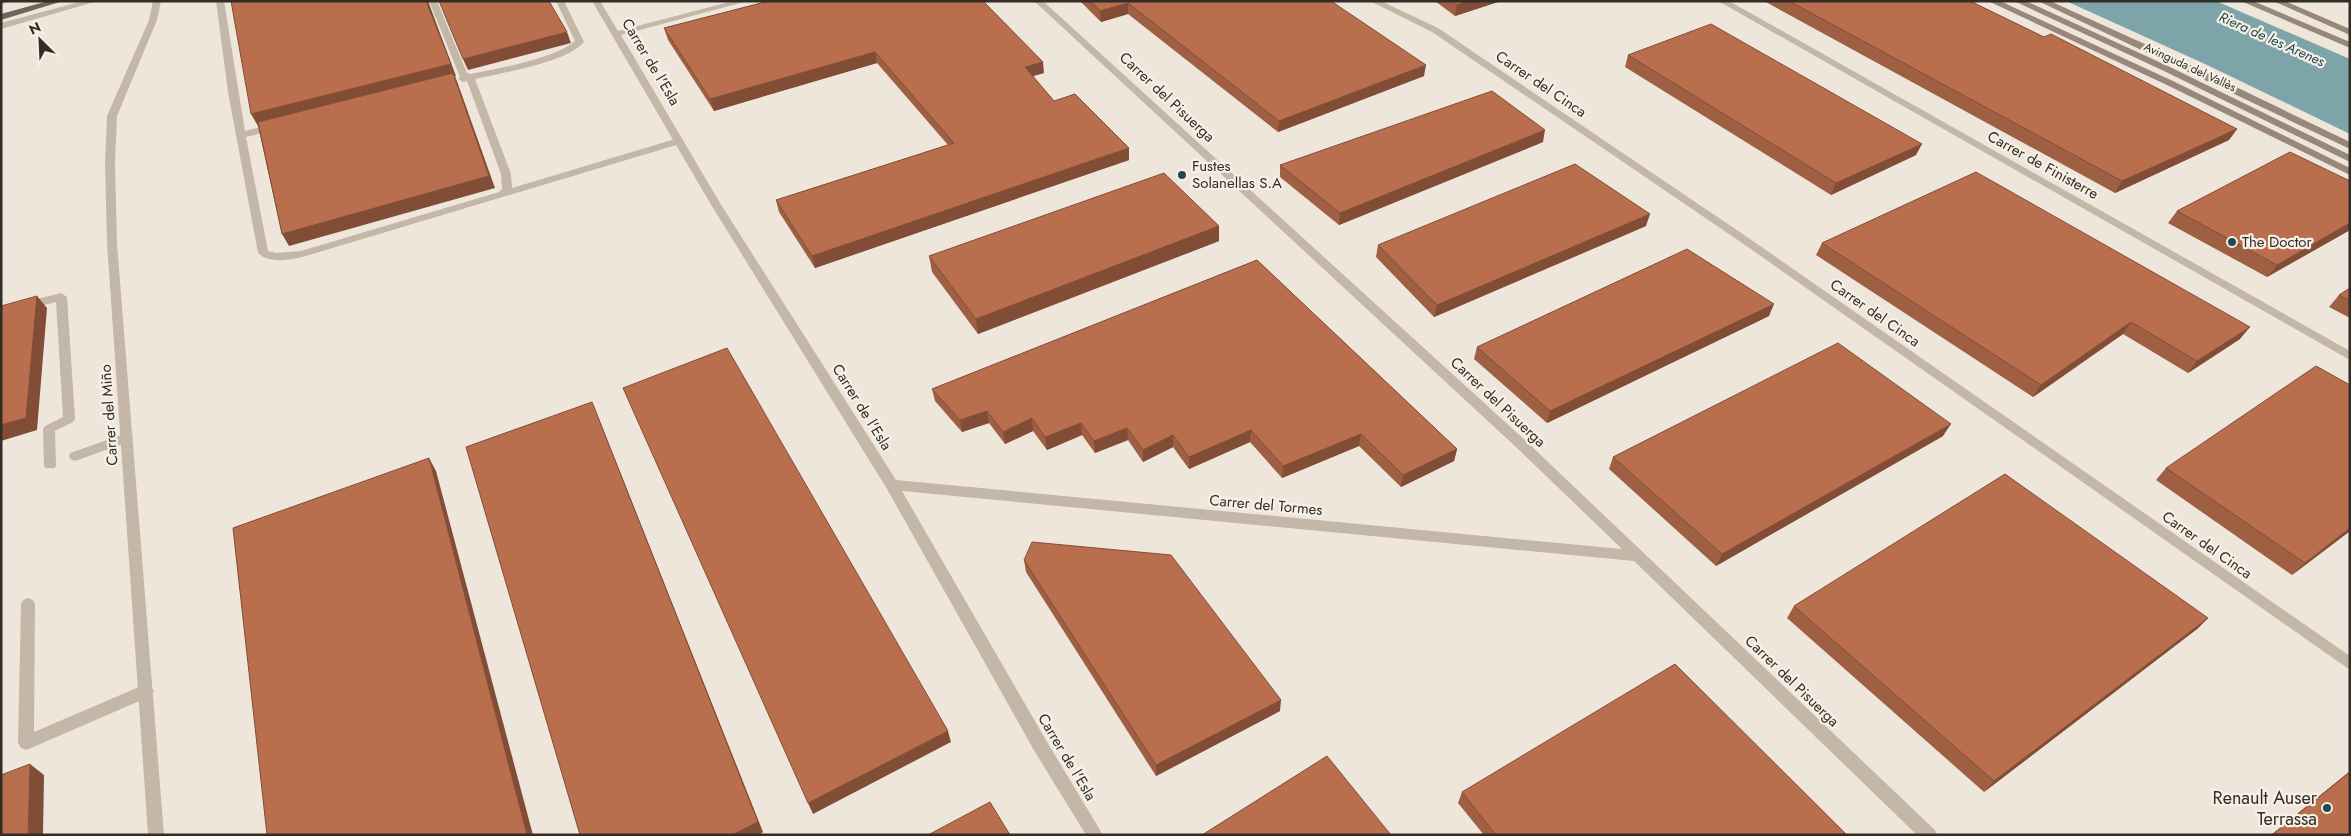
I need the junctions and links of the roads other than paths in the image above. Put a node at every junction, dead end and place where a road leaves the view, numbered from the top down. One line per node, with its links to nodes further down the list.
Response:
1 (5, 1): 19 (street)
2 (34, 1): 20 (main road)
3 (59, 1): 21 (main road)
4 (94, 1): 22 (street)
5 (156, 1): 37 (street, Carrer del Miño)
6 (220, 1): 29 (street)
7 (433, 1): 26 (street)
8 (560, 1): 26 (street)
9 (596, 1): 24 (street, Carrer de l'Esla)
10 (744, 1): 24 (street)
11 (1038, 1): 41 (street, Carrer del Pisuerga)
12 (1374, 1): 43 (street, Carrer del Cinca)
13 (1722, 1): 36 (street, Carrer de Finisterre)
14 (1992, 1): 33 (main road)
15 (2018, 1): 32 (main road, Avinguda del Vallès)
16 (2042, 1): 31 (main road, Avinguda del Vallès)
17 (2245, 1): 25 (main road)
18 (2277, 1): 23 (main road)
19 (1, 2)
20 (1, 10)
21 (1, 17)
22 (1, 26)
23 (2350, 32)
24 (616, 34): 30 (street, Carrer de l'Esla)
25 (2350, 45)
26 (470, 77): 27 (street); 34 (street)
27 (453, 82)
28 (289, 124): 29 (street)
29 (242, 136): 34 (street)
30 (679, 141): 34 (street); 40 (street, Carrer de l'Esla)
31 (2350, 146)
32 (2350, 159)
33 (2350, 172)
34 (503, 194)
35 (14, 309): 39 (street)
36 (2350, 356)
37 (127, 438): 38 (street); 44 (street, Carrer del Miño)
38 (75, 456)
39 (50, 464)
40 (892, 485): 41 (street, Carrer del Tormes); 46 (street, Carrer de l'Esla)
41 (1638, 556): 47 (street, Carrer del Pisuerga)
42 (28, 604): 44 (street)
43 (2348, 661)
44 (146, 691): 45 (street, Carrer del Miño)
45 (156, 835)
46 (1095, 835)
47 (1929, 835)

